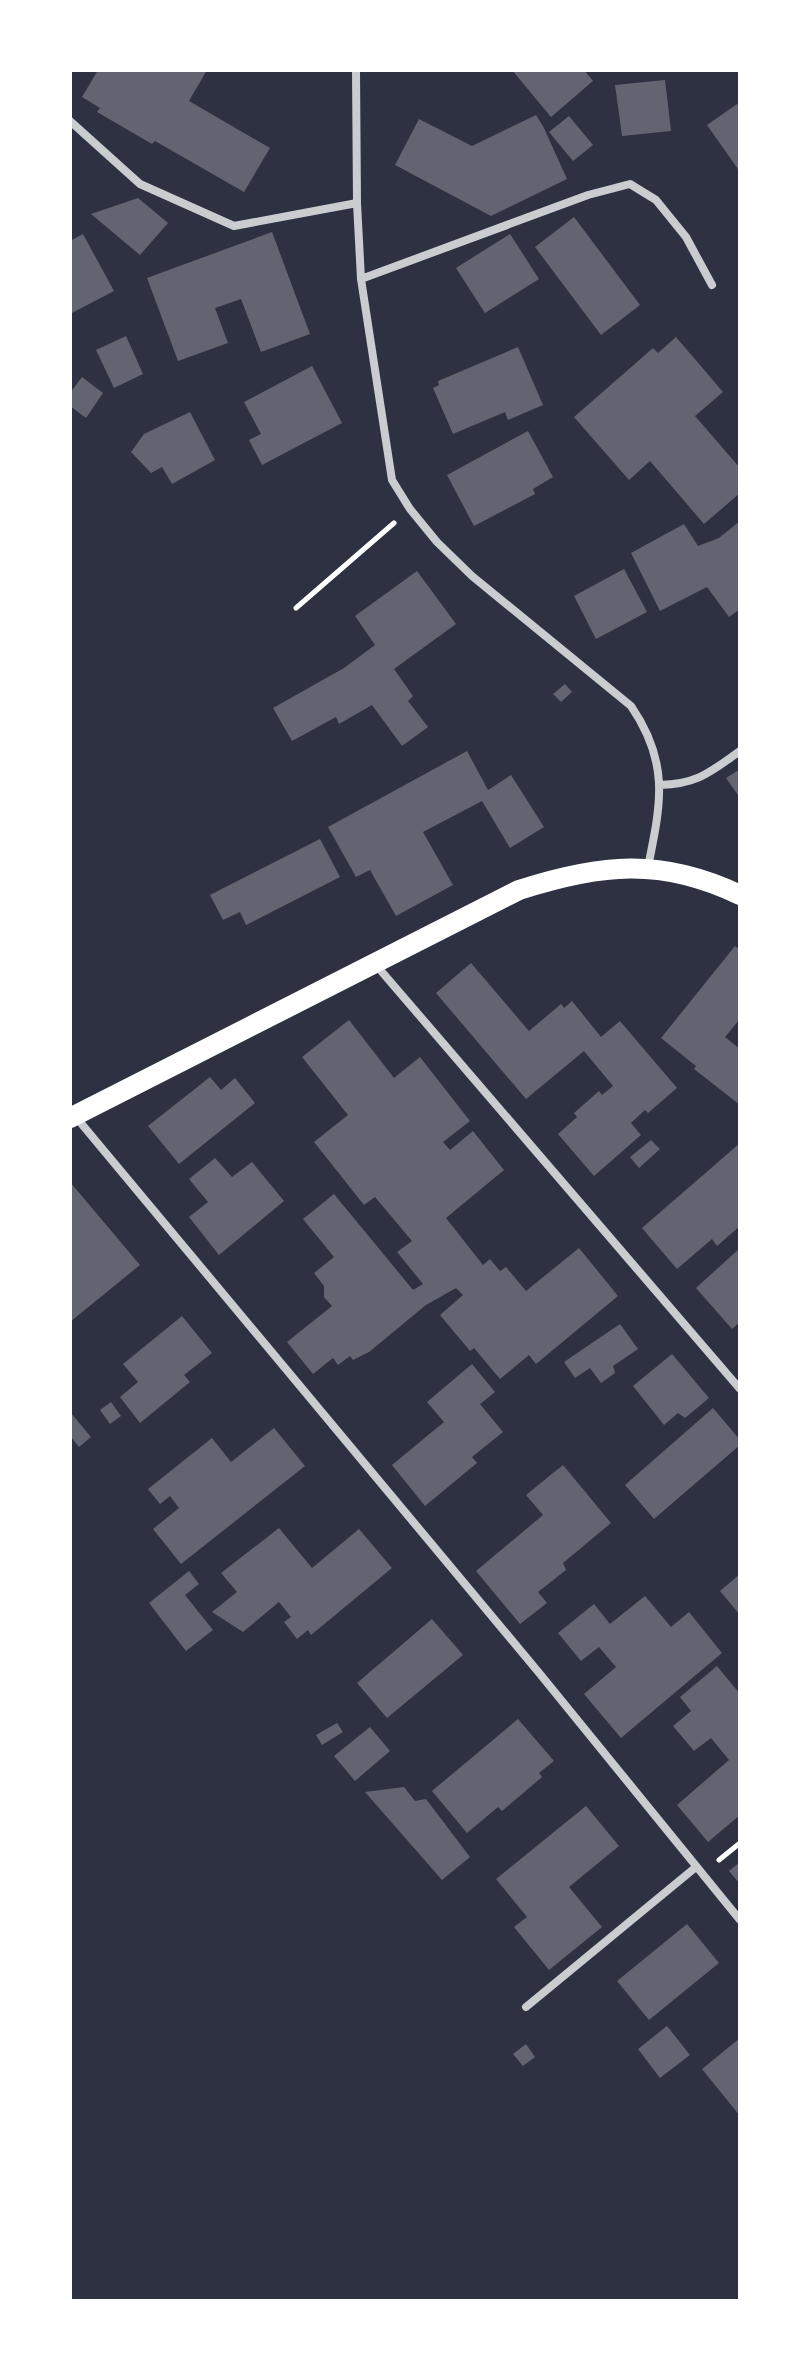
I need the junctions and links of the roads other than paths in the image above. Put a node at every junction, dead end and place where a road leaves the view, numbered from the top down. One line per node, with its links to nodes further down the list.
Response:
1 (356, 70): 3 (street)
2 (70, 121): 3 (street)
3 (357, 203): 4 (street)
4 (361, 279): 5 (street); 7 (street)
5 (712, 285)
6 (740, 751): 7 (street)
7 (660, 785): 8 (street)
8 (648, 867): 9 (main road); 10 (main road)
9 (740, 895)
10 (373, 963): 11 (main road); 12 (street)
11 (72, 1117): 13 (street)
12 (740, 1389)
13 (696, 1867): 14 (street); 15 (street)
14 (740, 1920)
15 (526, 2007)

